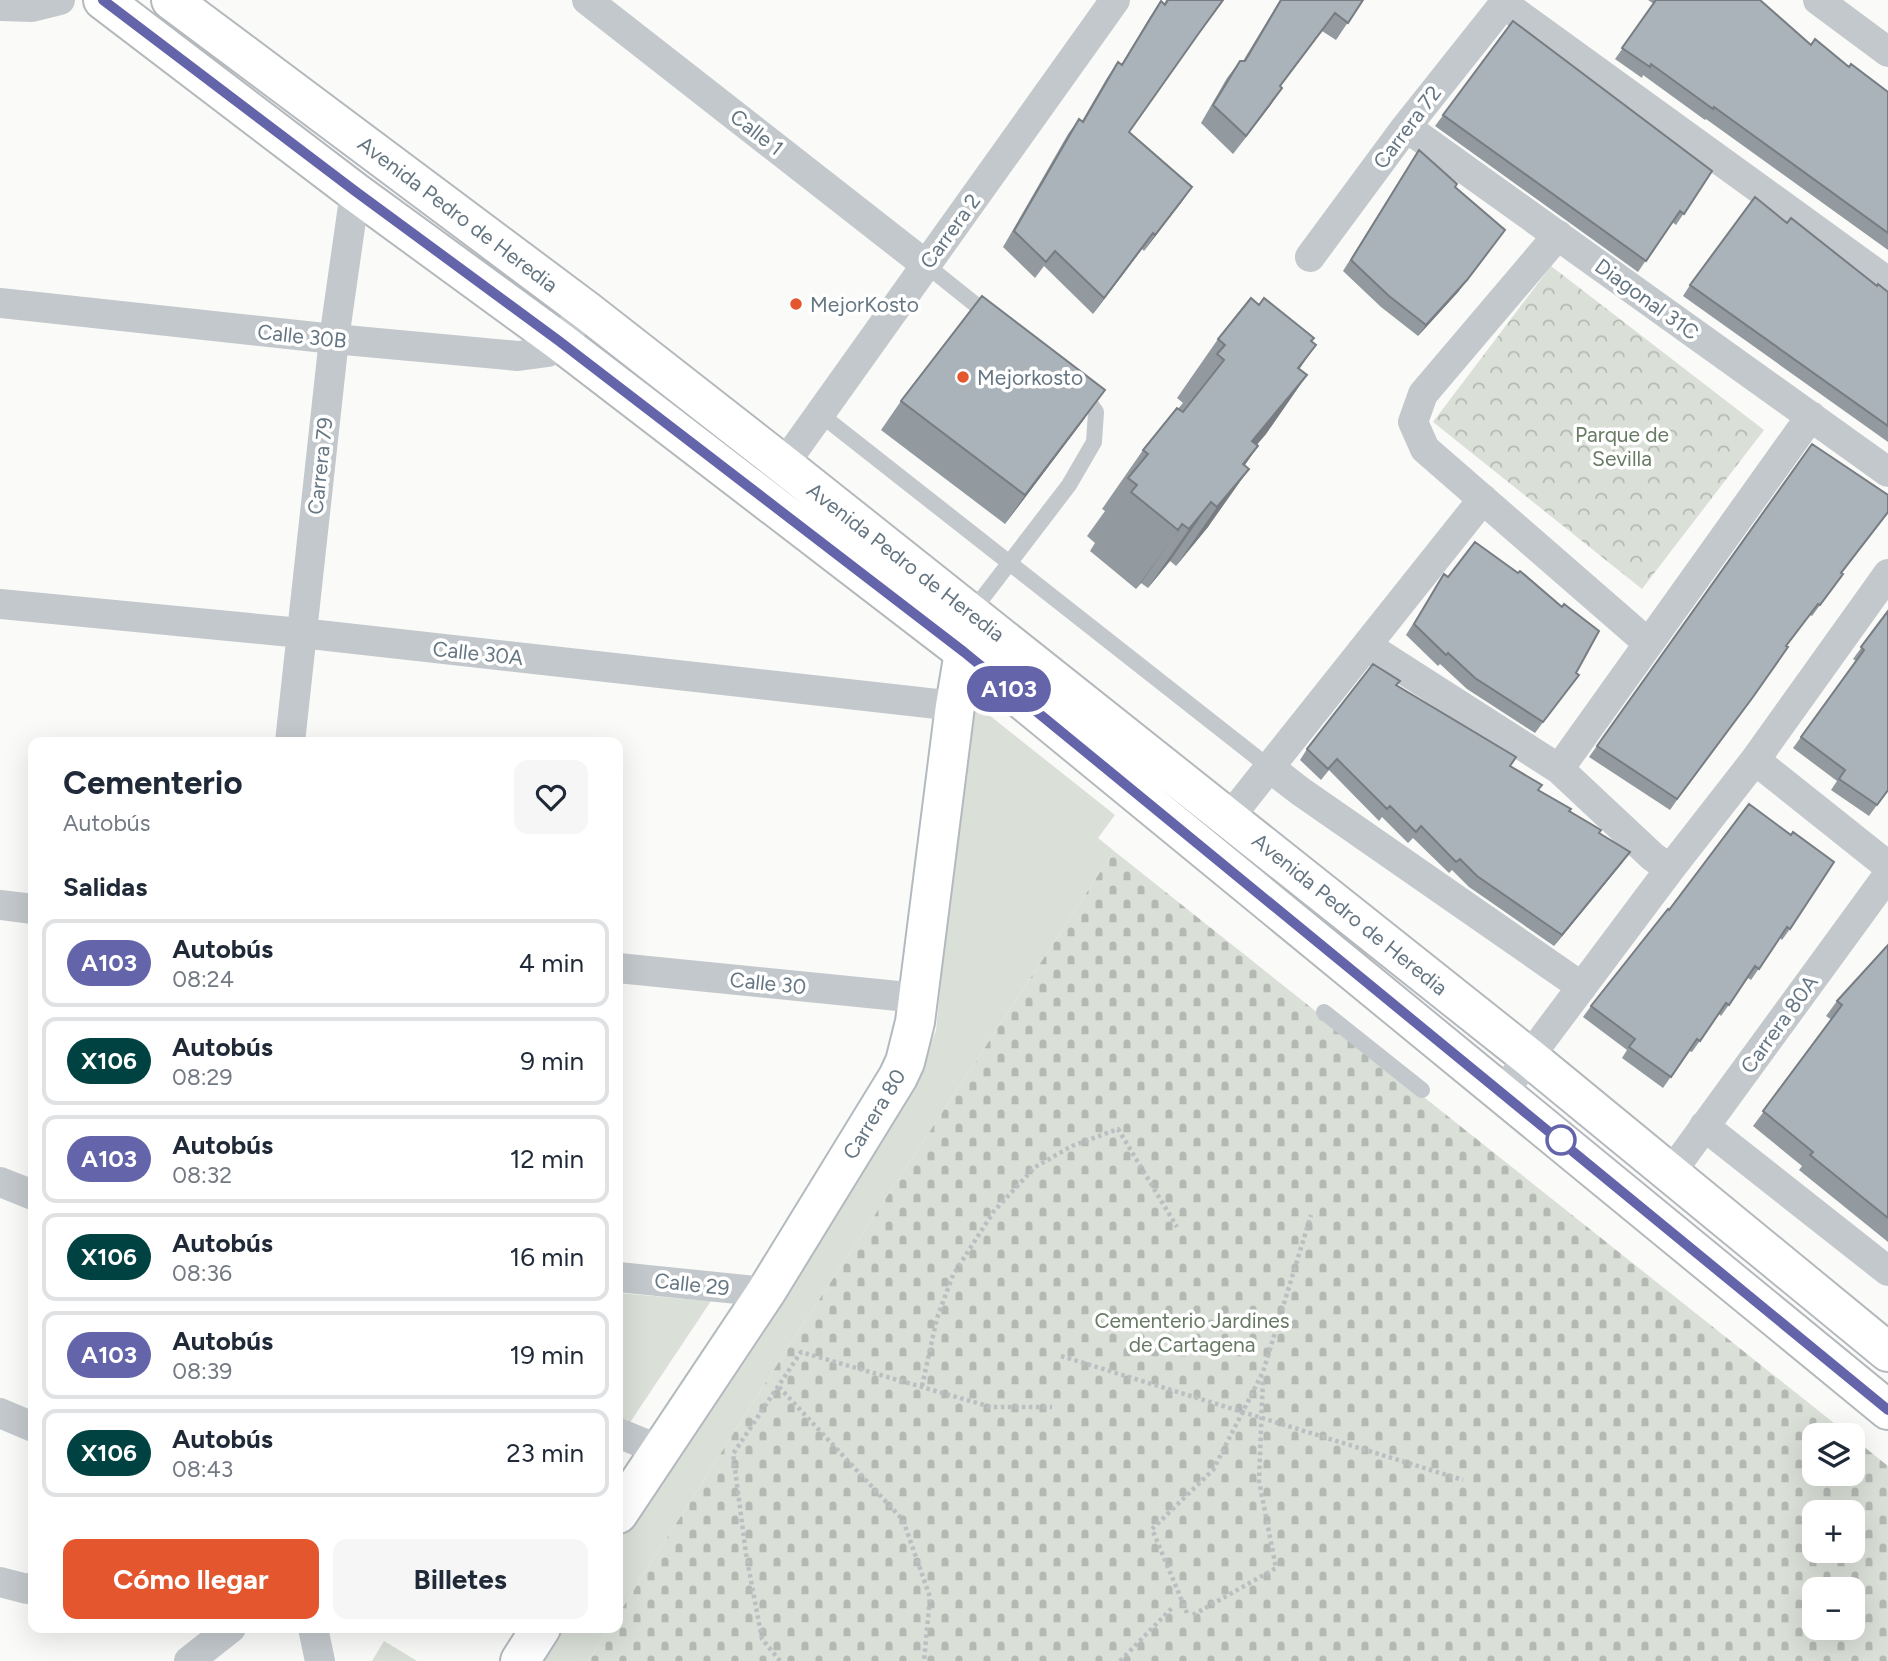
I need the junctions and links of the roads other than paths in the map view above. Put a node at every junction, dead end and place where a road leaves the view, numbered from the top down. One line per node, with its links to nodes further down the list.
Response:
1 (60, 0): 8 (street)
2 (103, 0): 11 (main road, Avenida Pedro de Heredia)
3 (171, 0): 17 (main road, Avenida Pedro de Heredia)
4 (587, 0): 14 (street, Calle 1)
5 (1115, 0): 14 (street, Carrera 2)
6 (1818, 0): 9 (street)
7 (1506, 2): 10 (street, Carrera 72); 15 (street)
8 (0, 6)
9 (1888, 52)
10 (1406, 127): 12 (street, Diagonal 31C); 13 (street, Carrera 72)
11 (355, 191): 19 (street, Carrera 79); 20 (main road, Avenida Pedro de Heredia)
12 (1558, 235): 23 (street, Diagonal 31C); 27 (street)
13 (1310, 257)
14 (926, 265): 18 (lane); 22 (street, Carrera 2)
15 (1888, 282)
16 (0, 303): 19 (street, Calle 30B)
17 (587, 311): 20 (street, Calle 30B); 24 (main road, Avenida Pedro de Heredia)
18 (1000, 325)
19 (334, 339): 20 (street, Calle 30B); 32 (street, Carrera 79)
20 (559, 341): 26 (main road, Avenida Pedro de Heredia)
21 (1074, 384): 28 (lane)
22 (820, 414): 24 (street, Carrera 2); 28 (lane)
23 (1811, 416): 25 (street, Diagonal 31C); 33 (street)
24 (784, 465): 26 (street, Carrera 2); 31 (main road, Avenida Pedro de Heredia)
25 (1888, 472)
26 (761, 497): 35 (main road, Avenida Pedro de Heredia)
27 (1483, 499): 33 (street); 34 (street)
28 (1011, 562): 31 (lane); 39 (lane)
29 (1888, 574): 38 (street)
30 (0, 604): 32 (street, Calle 30A)
31 (971, 613): 41 (main road, Avenida Pedro de Heredia)
32 (301, 633): 36 (street, Calle 30A); 37 (street, Carrera 79)
33 (1648, 643): 40 (street)
34 (1367, 646): 39 (street); 40 (street)
35 (964, 652): 36 (main road, Carrera 80); 53 (main road, Avenida Pedro de Heredia)
36 (955, 706): 49 (main road, Carrera 80)
37 (291, 737)
38 (1755, 760): 42 (street); 43 (street)
39 (1269, 766): 41 (street); 48 (street)
40 (1559, 769): 43 (street)
41 (1229, 818): 51 (main road, Avenida Pedro de Heredia)
42 (1888, 866)
43 (1670, 869): 48 (street)
44 (1888, 875): 54 (street, Carrera 80A)
45 (0, 905): 46 (street)
46 (28, 908)
47 (623, 968): 49 (street, Calle 30)
48 (1582, 988): 51 (street)
49 (918, 998): 60 (main road, Carrera 80)
50 (1324, 1012): 52 (lane)
51 (1530, 1058): 53 (street); 55 (main road, Avenida Pedro de Heredia)
52 (1422, 1090)
53 (1503, 1092): 62 (main road, Avenida Pedro de Heredia)
54 (1704, 1126): 55 (street, Carrera 80A); 58 (street)
55 (1670, 1174): 61 (main road, Avenida Pedro de Heredia)
56 (0, 1182): 57 (street)
57 (28, 1193)
58 (1888, 1271)
59 (623, 1278): 60 (street, Calle 29)
60 (766, 1292): 66 (main road, Carrera 80)
61 (1888, 1352)
62 (1888, 1410)
63 (0, 1413): 64 (street)
64 (28, 1425)
65 (623, 1435): 66 (street)
66 (660, 1450): 67 (main road, Carrera 80)
67 (623, 1506)
68 (0, 1582): 69 (street)
69 (28, 1589)
70 (225, 1633): 72 (street)
71 (314, 1633): 73 (street)
72 (189, 1661)
73 (320, 1661)

